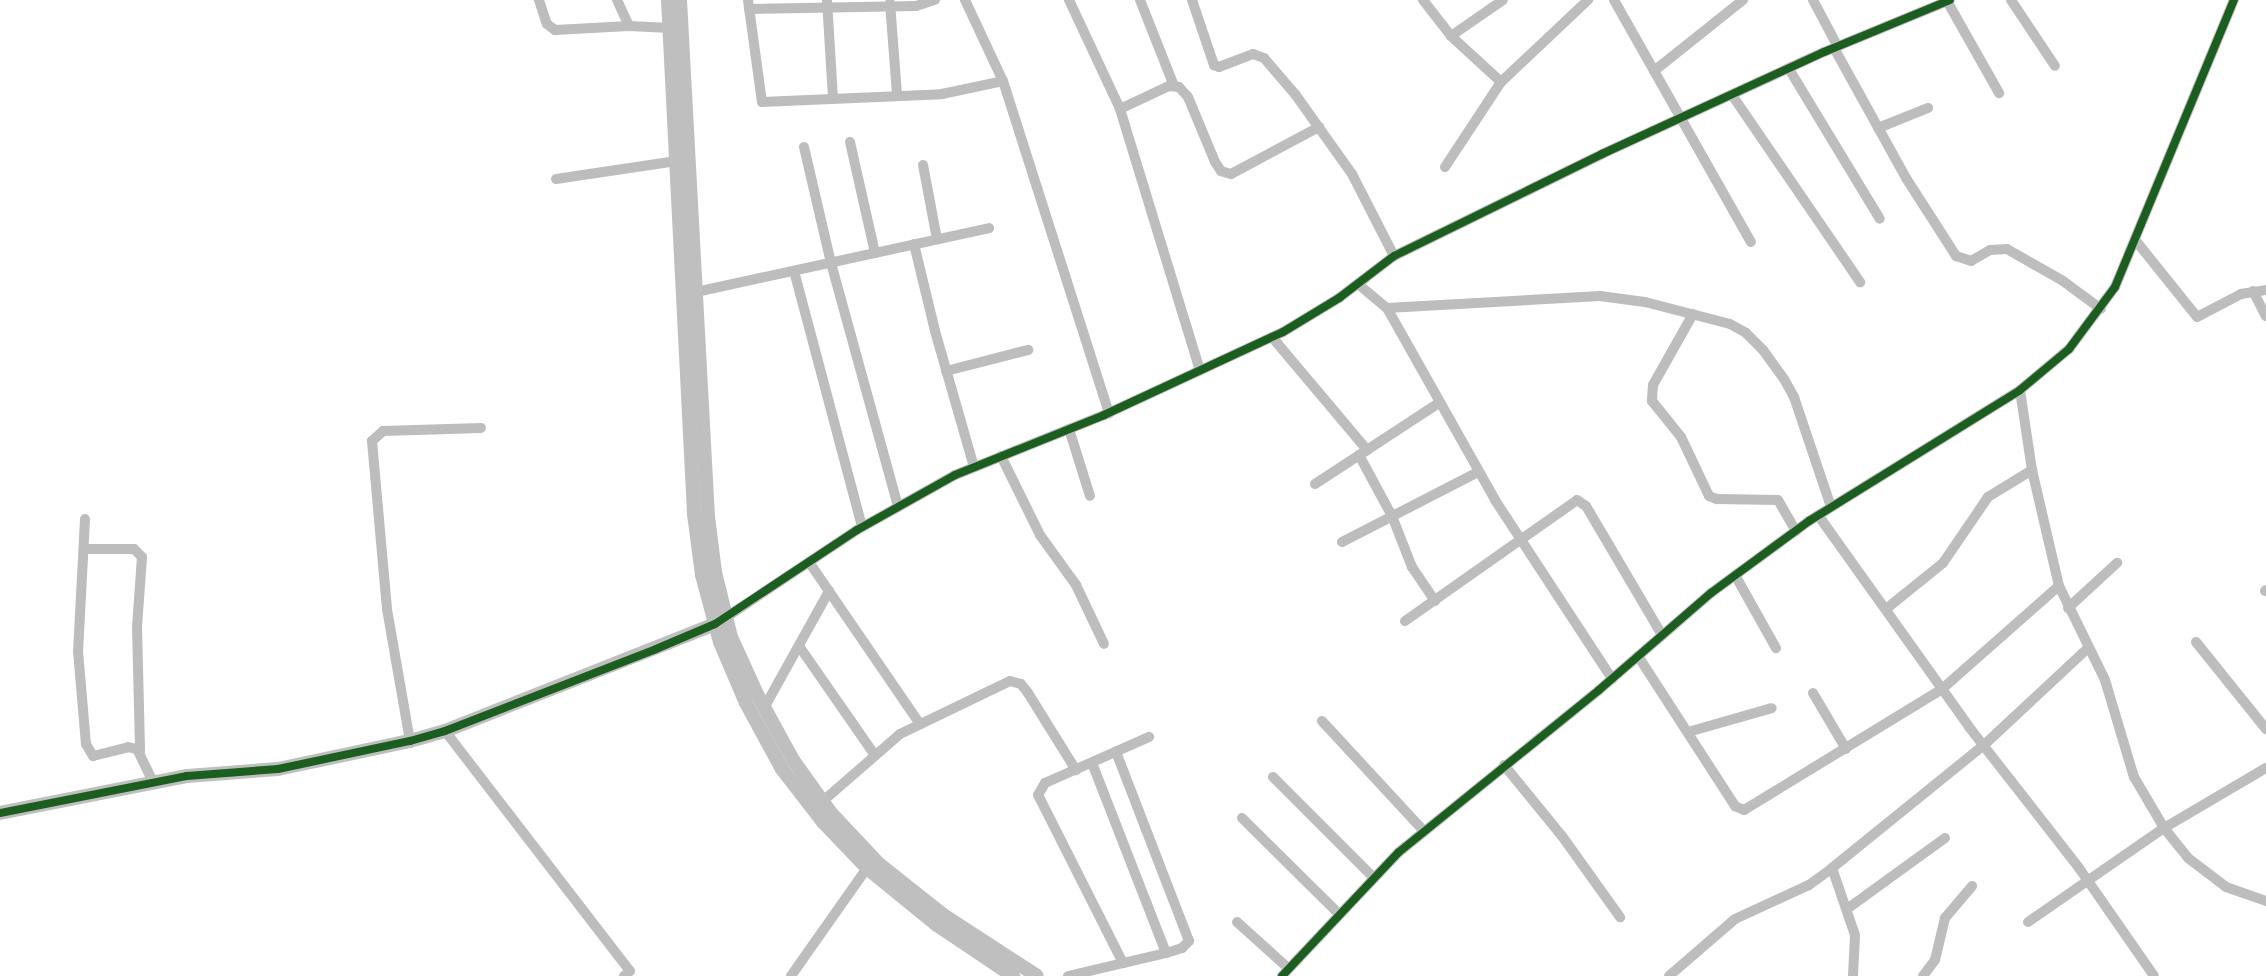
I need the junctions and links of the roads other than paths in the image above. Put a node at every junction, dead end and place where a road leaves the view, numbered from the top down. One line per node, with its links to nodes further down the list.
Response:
1 (539, 0): 22 (street)
2 (617, 0): 22 (street)
3 (668, 0): 23 (main road)
4 (680, 0): 61 (main road)
5 (935, 0): 20 (street)
6 (965, 0): 29 (street)
7 (1070, 0): 37 (street)
8 (1140, 0): 31 (street)
9 (1192, 0): 39 (street)
10 (1423, 0): 24 (street)
11 (1503, 0): 24 (street)
12 (1588, 0): 30 (street)
13 (1614, 0): 28 (street)
14 (1743, 0): 28 (street)
15 (1813, 0): 25 (street)
16 (2011, 0): 26 (street)
17 (2234, 0): 50 (street)
18 (1949, 1): 25 (street); 32 (street)
19 (827, 3): 20 (street); 21 (street); 35 (street)
20 (890, 3): 34 (street)
21 (748, 5): 35 (street)
22 (629, 26): 23 (street)
23 (670, 28): 43 (main road)
24 (1451, 36): 30 (street)
25 (1836, 47): 27 (street); 40 (street)
26 (2055, 66)
27 (1789, 69): 33 (street); 47 (street)
28 (1654, 71): 38 (street)
29 (1003, 81): 34 (street); 72 (street)
30 (1501, 82): 45 (street)
31 (1174, 86): 37 (street); 39 (street)
32 (1999, 93)
33 (1732, 94): 38 (street); 57 (street)
34 (897, 95): 35 (street)
35 (833, 97)
36 (1928, 108): 40 (street)
37 (1120, 109): 68 (street)
38 (1681, 118): 51 (street); 54 (street)
39 (1319, 127): 54 (street)
40 (1878, 128): 63 (street)
41 (850, 142): 53 (street)
42 (804, 147): 55 (street)
43 (677, 161): 46 (street); 100 (main road)
44 (923, 165): 49 (street)
45 (1445, 167)
46 (556, 179)
47 (1880, 219)
48 (989, 228): 49 (street)
49 (937, 239): 52 (street)
50 (2136, 241): 60 (street); 63 (street)
51 (1751, 242)
52 (914, 244): 53 (street); 69 (street)
53 (874, 253): 55 (street)
54 (1394, 256): 58 (street)
55 (831, 263): 56 (street); 82 (street)
56 (794, 271): 61 (street); 87 (street)
57 (1860, 282)
58 (1358, 284): 62 (street); 66 (street)
59 (2266, 290): 60 (street)
60 (2253, 291): 65 (street)
61 (696, 292): 100 (main road)
62 (1387, 308): 64 (street); 71 (street)
63 (2100, 309): 70 (street)
64 (1693, 315): 83 (street); 88 (street)
65 (2266, 316)
66 (1272, 337): 68 (street); 75 (street)
67 (1028, 350): 69 (street)
68 (1200, 370): 72 (street)
69 (946, 371): 77 (street)
70 (2020, 390): 78 (street); 83 (street)
71 (1439, 403): 75 (street); 79 (street)
72 (1109, 412): 74 (street)
73 (481, 428): 120 (street)
74 (1069, 429): 76 (street); 81 (street)
75 (1363, 452): 80 (street); 85 (street)
76 (1001, 456): 77 (street); 104 (street)
77 (975, 467): 82 (street)
78 (2032, 470): 95 (street); 99 (street)
79 (1478, 472): 85 (street); 89 (street)
80 (1316, 484)
81 (1090, 496)
82 (898, 507): 87 (street)
83 (1831, 507): 84 (street)
84 (1818, 515): 88 (street); 99 (street)
85 (1392, 516): 90 (street); 97 (street)
86 (85, 519): 91 (street)
87 (862, 527): 92 (street)
88 (1796, 531): 94 (street)
89 (1520, 540): 97 (street); 102 (street); 109 (street)
90 (1342, 542)
91 (85, 549): 123 (street); 123 (street)
92 (809, 562): 96 (street); 100 (street)
93 (2117, 563): 98 (street)
94 (1735, 575): 102 (street); 106 (street)
95 (2059, 586): 98 (street); 110 (street)
96 (829, 591): 105 (street); 115 (street)
97 (1435, 601): 101 (street)
98 (2068, 608): 107 (street)
99 (1886, 609): 110 (street)
100 (721, 620): 112 (main road); 117 (main road); 138 (main road)
101 (1405, 621)
102 (1662, 635): 108 (street)
103 (2196, 642): 116 (street)
104 (1104, 644)
105 (799, 646): 112 (street); 125 (street)
106 (1776, 648)
107 (2088, 648): 121 (street); 135 (street)
108 (1638, 656): 109 (street); 118 (street)
109 (1612, 679): 127 (street)
110 (1942, 689): 121 (street); 122 (street)
111 (1813, 693): 122 (street)
112 (764, 708): 132 (main road)
113 (1772, 708): 118 (street)
114 (1322, 721): 136 (street)
115 (920, 724): 125 (street); 129 (street)
116 (2266, 729)
117 (446, 731): 120 (main road); 152 (street)
118 (1688, 732): 122 (street)
119 (1149, 737): 124 (street)
120 (410, 741): 131 (main road)
121 (1984, 745): 139 (street); 141 (street)
122 (1846, 748)
123 (140, 751): 131 (street)
124 (1116, 752): 126 (street); 149 (street)
125 (874, 754): 132 (street)
126 (1092, 763): 129 (street); 149 (street)
127 (1504, 765): 136 (street); 146 (street)
128 (2266, 768): 135 (street)
129 (1076, 770): 150 (street)
130 (1273, 777): 140 (street)
131 (153, 782): 133 (main road)
132 (823, 801): 155 (main road)
133 (0, 813)
134 (1242, 818): 145 (street)
135 (2164, 828): 141 (street); 143 (street)
136 (1424, 831): 140 (street)
137 (1945, 838): 144 (street)
138 (867, 868): 153 (street); 154 (main road)
139 (1832, 868): 144 (street); 157 (street)
140 (1373, 877): 145 (street)
141 (2088, 882): 148 (street); 160 (street)
142 (1972, 886): 159 (street)
143 (2266, 901)
144 (1847, 909): 158 (street)
145 (1339, 914): 151 (street)
146 (1620, 917)
147 (1237, 922): 151 (street)
148 (2028, 922)
149 (1166, 953): 150 (street)
150 (1123, 963): 156 (street)
151 (1285, 972)
152 (624, 976)
153 (791, 976)
154 (1013, 976)
155 (1036, 976)
156 (1068, 976)
157 (1669, 976)
158 (1853, 976)
159 (1923, 976)
160 (2154, 976)

